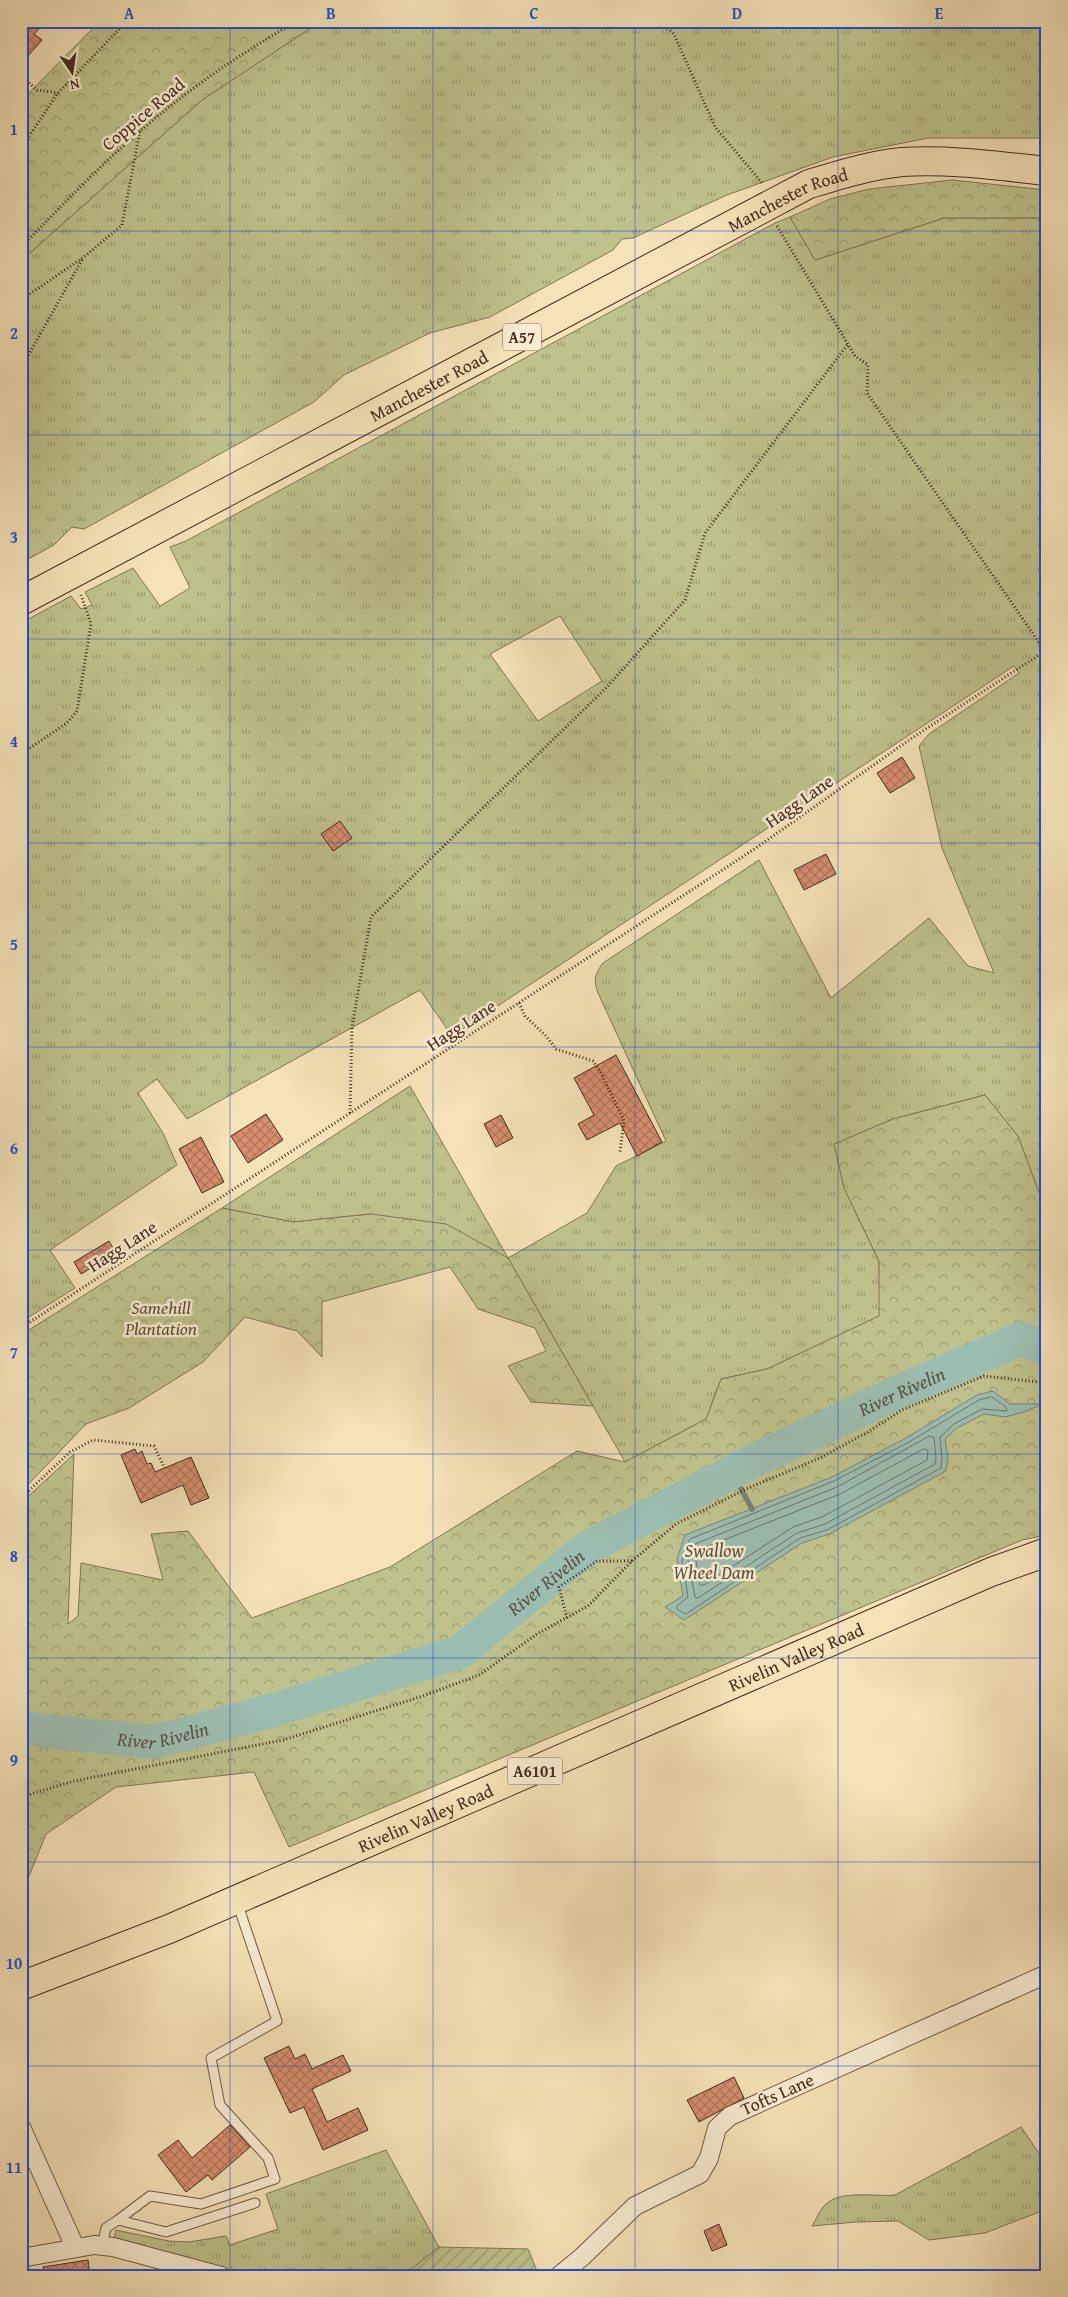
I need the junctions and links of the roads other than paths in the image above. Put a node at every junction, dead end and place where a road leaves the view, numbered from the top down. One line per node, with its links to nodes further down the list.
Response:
1 (1047, 171): 2 (main road, Manchester Road / A57)
2 (21, 601)
3 (1047, 1552): 4 (main road, Rivelin Valley Road / A6101)
4 (236, 1900): 6 (main road, Rivelin Valley Road / A6101); 9 (lane)
5 (1047, 1974): 14 (street, Tofts Lane)
6 (21, 1986)
7 (21, 2127): 11 (street)
8 (255, 2203): 9 (lane)
9 (118, 2220): 10 (lane)
10 (102, 2246): 11 (street); 13 (street)
11 (75, 2247): 12 (street)
12 (21, 2258)
13 (221, 2276)
14 (559, 2276)

